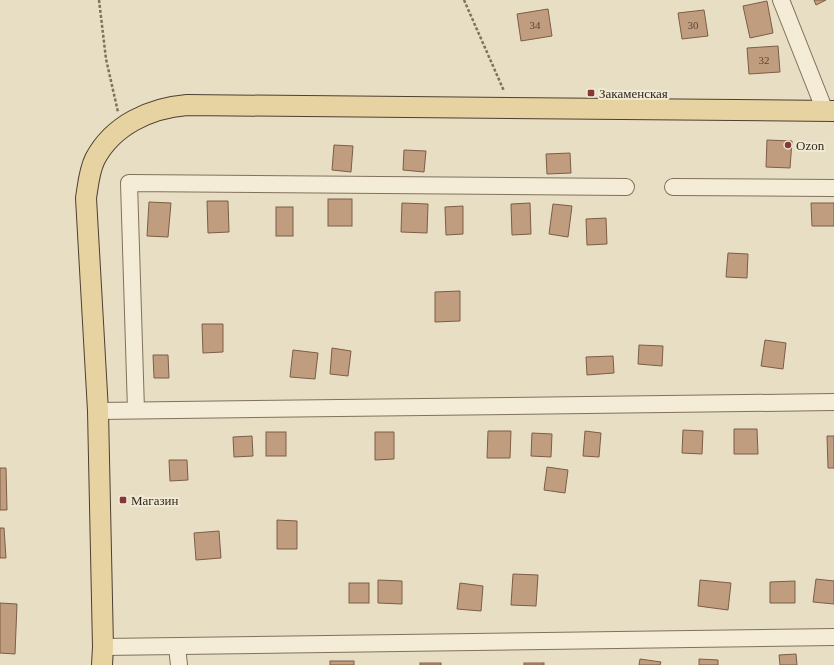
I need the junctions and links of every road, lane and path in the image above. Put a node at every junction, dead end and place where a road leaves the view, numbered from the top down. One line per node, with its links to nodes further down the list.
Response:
1 (99, 0): 6 (path)
2 (464, 0): 4 (path)
3 (781, 0): 5 (lane)
4 (511, 108): 5 (main road); 6 (main road)
5 (830, 111)
6 (121, 128): 12 (main road)
7 (626, 187): 11 (lane)
8 (673, 187): 9 (lane)
9 (834, 188)
10 (834, 402): 11 (lane)
11 (136, 410): 12 (lane)
12 (98, 411): 15 (main road)
13 (834, 637): 14 (lane)
14 (177, 647): 15 (lane); 16 (lane)
15 (103, 656)
16 (180, 665)

